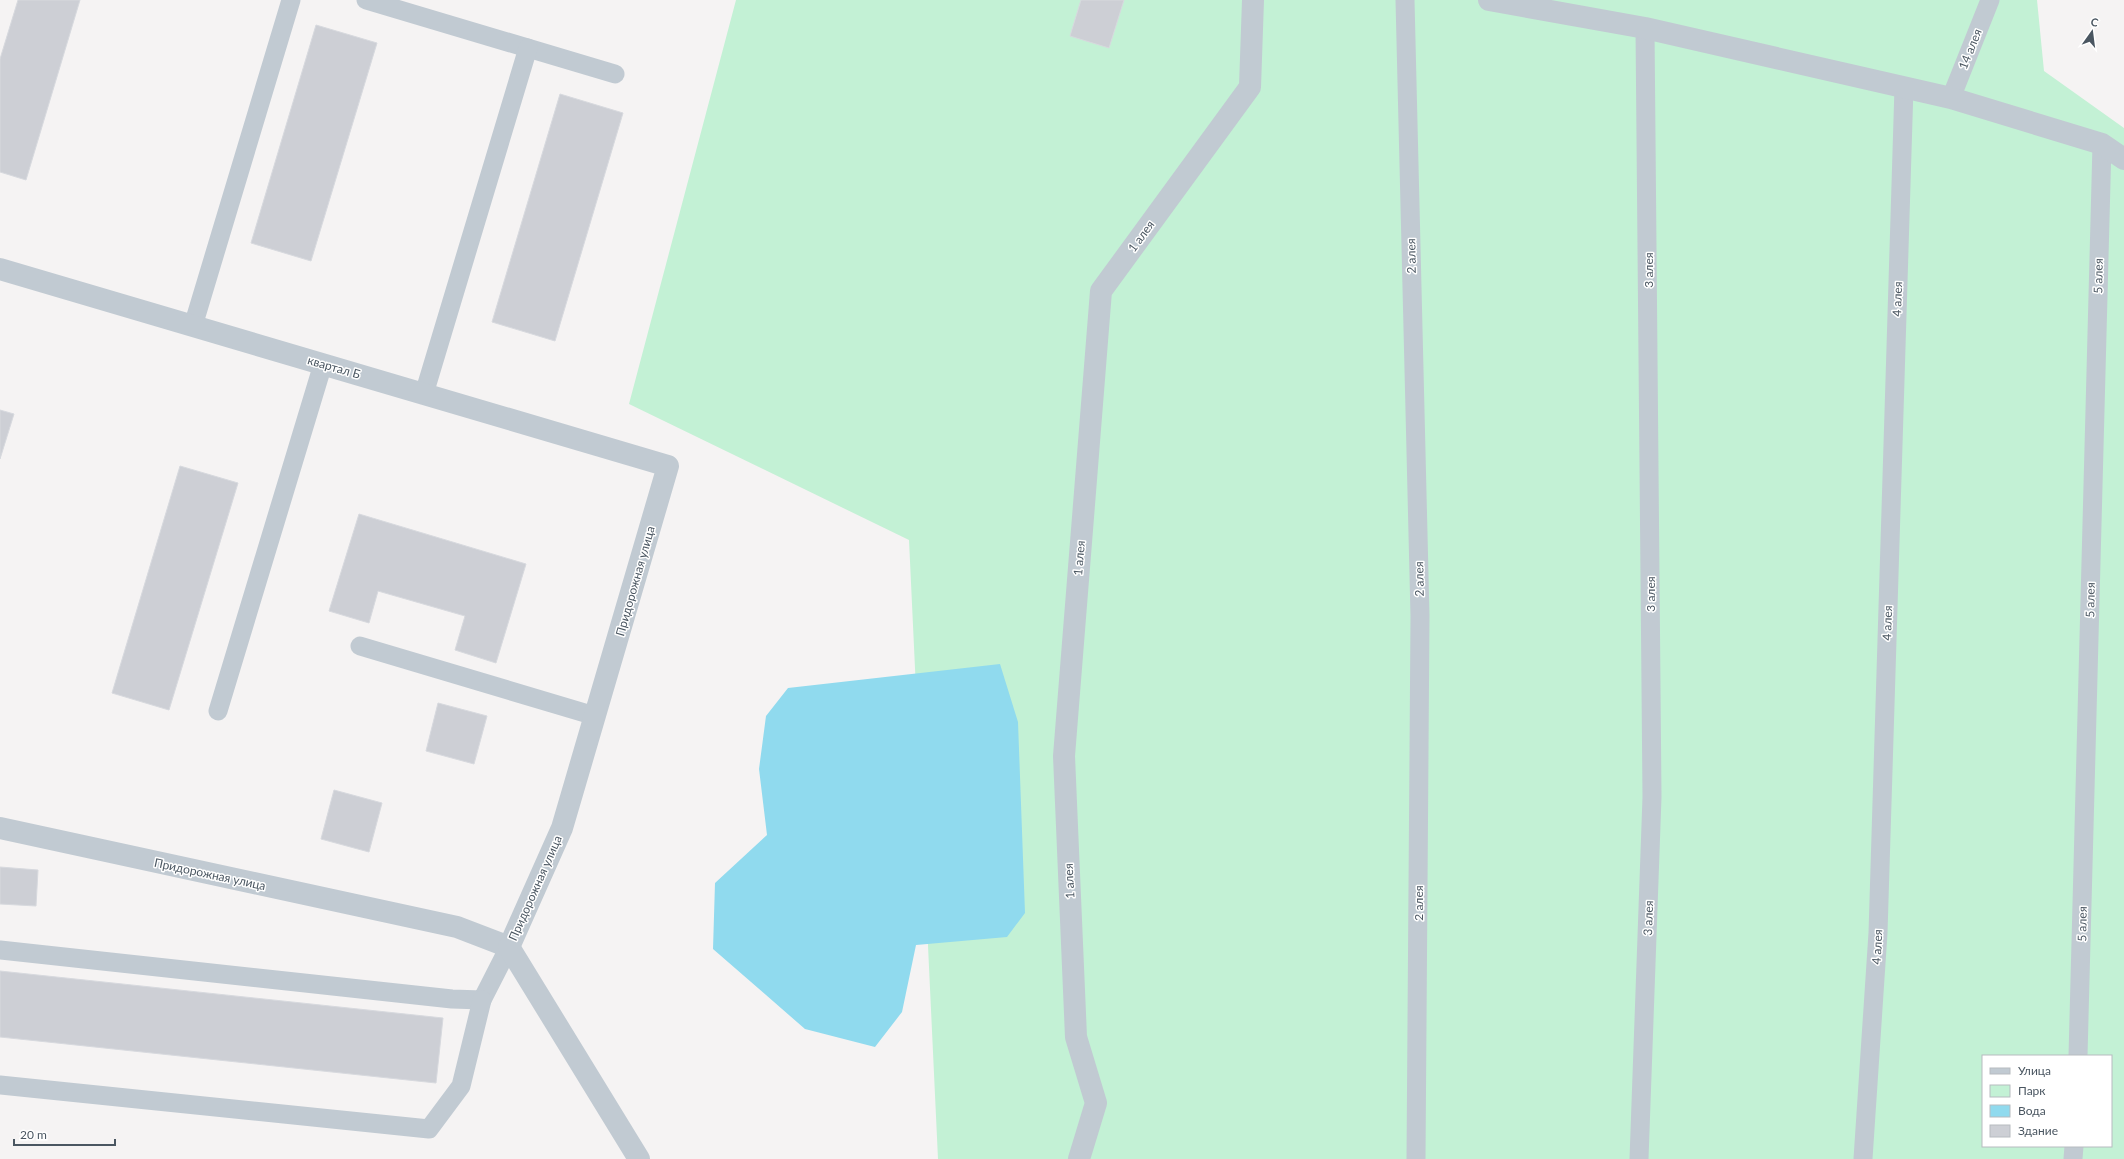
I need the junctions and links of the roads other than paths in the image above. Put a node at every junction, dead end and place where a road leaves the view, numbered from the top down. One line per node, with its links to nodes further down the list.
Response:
1 (291, 0): 15 (lane)
2 (366, 0): 8 (lane)
3 (1253, 0): 30 (street, 1 алея)
4 (1406, 0): 31 (lane, 2 алея)
5 (1489, 0): 7 (street)
6 (1990, 0): 11 (lane, 14 алея)
7 (1646, 28): 10 (street); 32 (lane, 3 алея)
8 (528, 48): 9 (lane); 17 (lane)
9 (615, 74)
10 (1904, 87): 11 (street); 33 (lane, 4 алея)
11 (1950, 98): 12 (street)
12 (2102, 144): 13 (street); 26 (lane, 5 алея)
13 (2124, 159)
14 (0, 269): 15 (street, квартал Б)
15 (193, 326): 16 (street, квартал Б)
16 (323, 364): 17 (street, квартал Б); 20 (lane)
17 (424, 394): 18 (street, квартал Б)
18 (668, 466): 21 (street, Придорожная улица)
19 (360, 646): 21 (lane)
20 (218, 711)
21 (595, 716): 23 (street, Придорожная улица)
22 (0, 828): 23 (street, Придорожная улица)
23 (509, 947): 25 (lane); 29 (street)
24 (0, 950): 25 (lane)
25 (482, 1000): 27 (lane)
26 (2078, 1055)
27 (0, 1085)
28 (2074, 1147): 34 (lane)
29 (639, 1159)
30 (1079, 1159)
31 (1416, 1159)
32 (1639, 1159)
33 (1863, 1159)
34 (2073, 1159)

